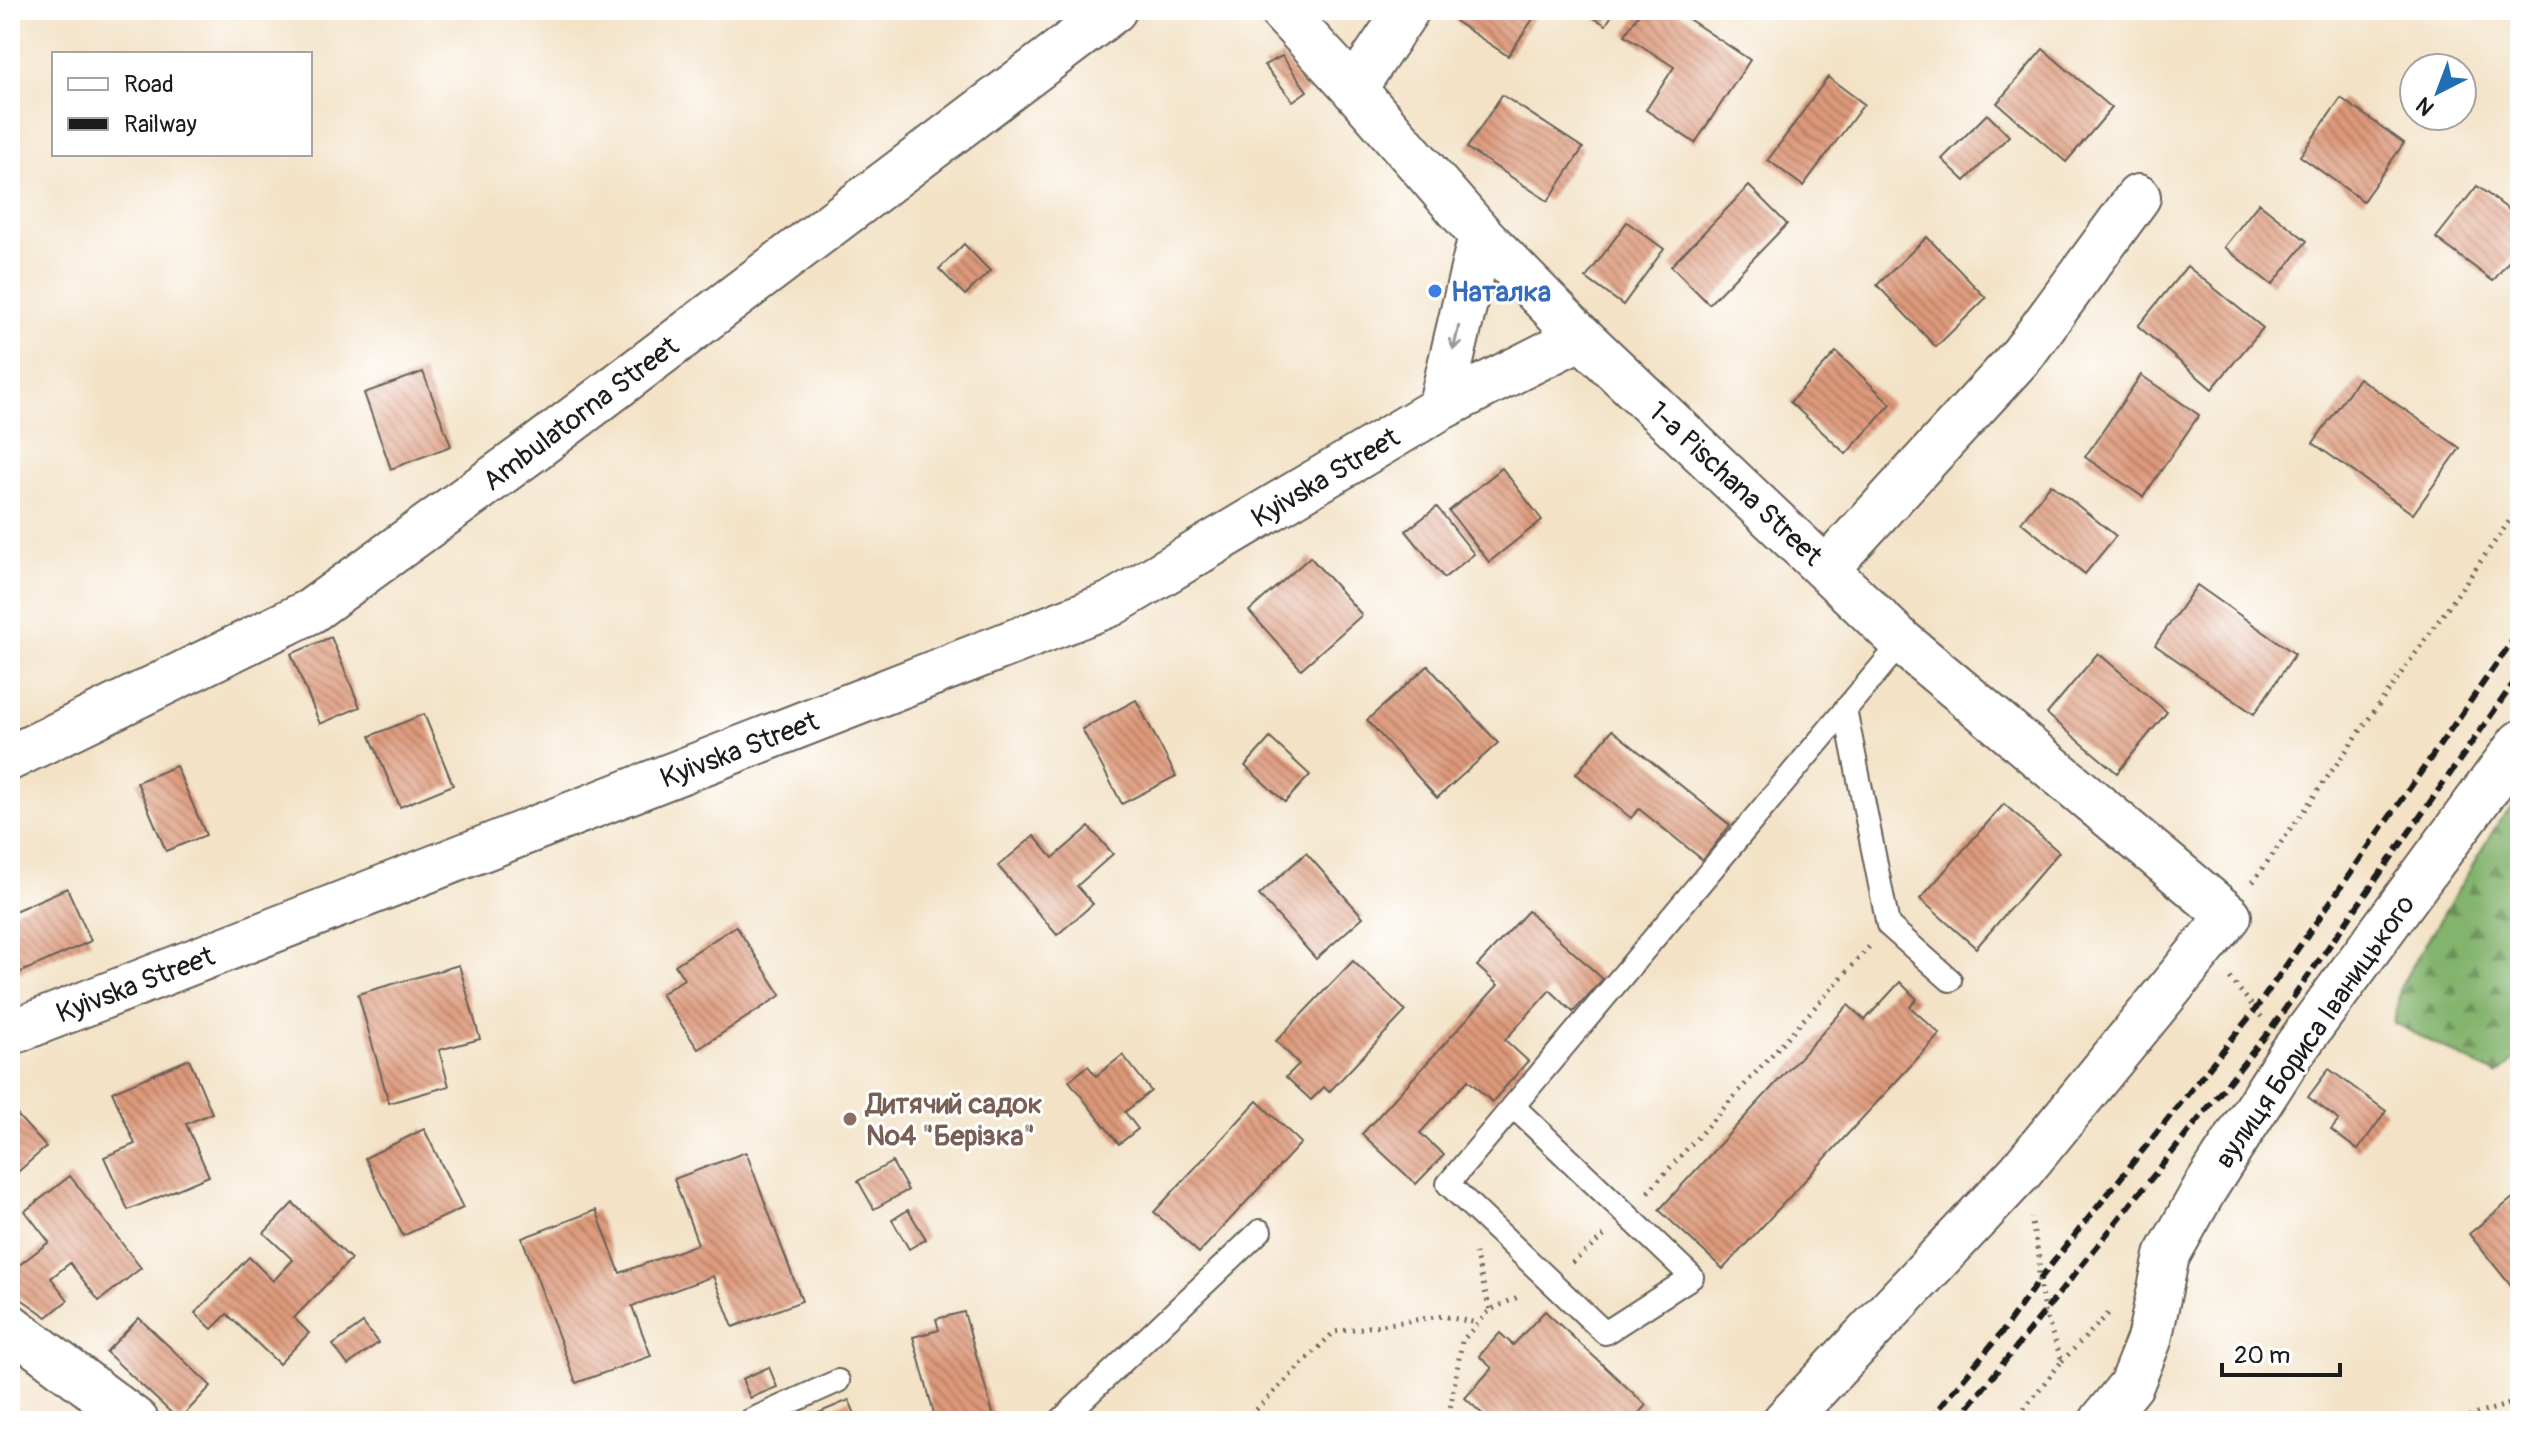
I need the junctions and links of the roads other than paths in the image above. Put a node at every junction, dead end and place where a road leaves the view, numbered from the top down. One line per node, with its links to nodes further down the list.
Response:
1 (1114, 10): 13 (street, Ambulatorna Street)
2 (1281, 10): 4 (street, 1-a Pischana Street)
3 (1407, 10): 4 (street)
4 (1354, 89): 6 (street, 1-a Pischana Street)
5 (2138, 197): 9 (street)
6 (1481, 235): 7 (street, 1-a Pischana Street); 8 (street, one-way to 8)
7 (1581, 337): 8 (street, Kyivska Street); 9 (street, 1-a Pischana Street)
8 (1440, 408): 15 (street, Kyivska Street)
9 (1827, 568): 10 (street, 1-a Pischana Street)
10 (1902, 642): 11 (lane); 23 (street, 1-a Pischana Street)
11 (1845, 709): 14 (lane); 16 (lane)
12 (2520, 743): 24 (street, вулиця Бориса Іваницького)
13 (10, 758)
14 (1950, 980)
15 (10, 1033)
16 (1513, 1106): 16 (lane)
17 (1260, 1231): 22 (lane)
18 (10, 1326): 20 (street)
19 (838, 1381): 21 (lane)
20 (136, 1421)
21 (749, 1421)
22 (1060, 1421)
23 (1785, 1421)
24 (2102, 1421)

